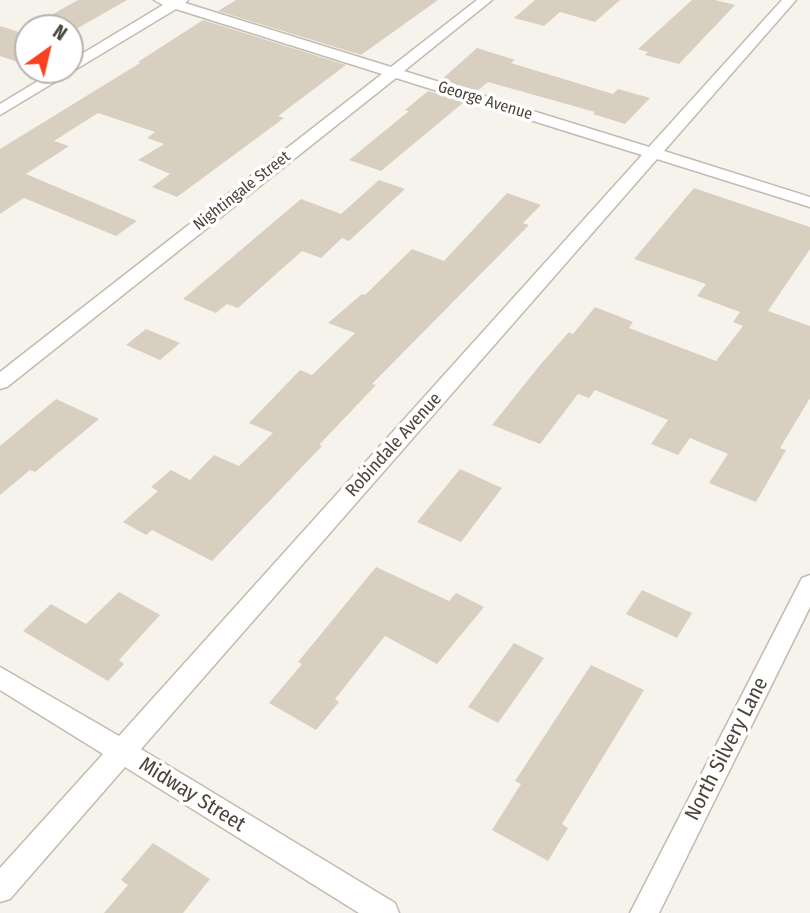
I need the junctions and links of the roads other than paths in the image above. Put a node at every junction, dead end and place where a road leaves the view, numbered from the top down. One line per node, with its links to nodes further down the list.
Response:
1 (485, 0): 5 (street, Nightingale Street)
2 (789, 0): 8 (street, Robindale Avenue)
3 (172, 1): 4 (street); 5 (street, George Avenue)
4 (84, 59)
5 (393, 72): 8 (street, George Avenue); 10 (street, Nightingale Street)
6 (43, 84): 7 (street)
7 (0, 110)
8 (653, 153): 9 (street, George Avenue); 13 (street, Robindale Avenue)
9 (810, 202)
10 (0, 382)
11 (810, 584): 16 (street, North Silvery Lane)
12 (0, 677): 13 (street, Midway Street)
13 (122, 752): 14 (street, Robindale Avenue); 15 (street, Midway Street)
14 (0, 889)
15 (385, 913)
16 (643, 913)

